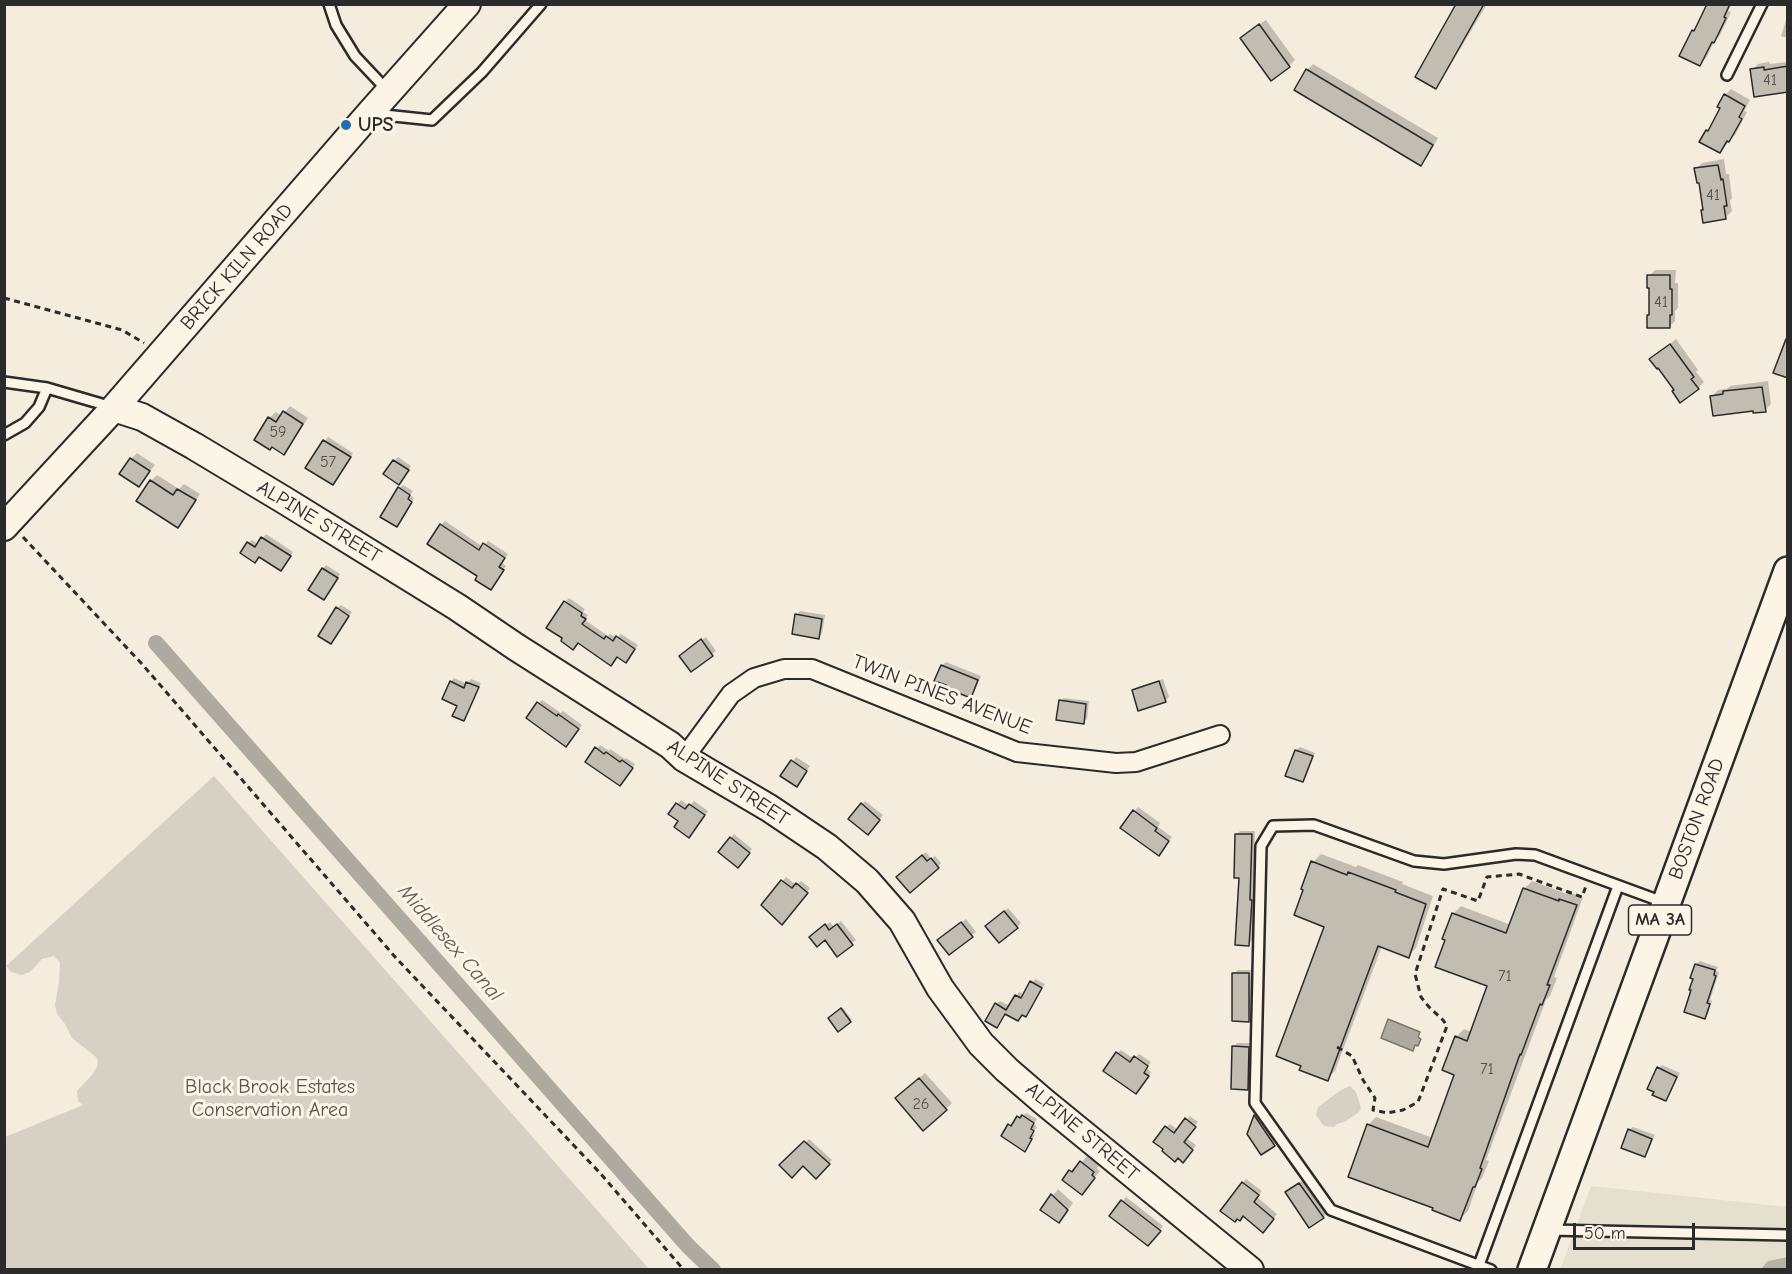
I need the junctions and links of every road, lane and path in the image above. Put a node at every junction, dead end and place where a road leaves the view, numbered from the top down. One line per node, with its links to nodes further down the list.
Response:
1 (329, 4): 6 (lane)
2 (467, 4): 6 (street, BRICK KILN ROAD)
3 (542, 4): 7 (lane)
4 (1762, 4): 5 (lane)
5 (1726, 75)
6 (388, 92): 7 (street, BRICK KILN ROAD)
7 (370, 113): 9 (street, BRICK KILN ROAD)
8 (4, 298): 9 (path)
9 (161, 353): 12 (street, BRICK KILN ROAD)
10 (4, 382): 11 (lane)
11 (47, 388): 12 (lane); 13 (lane)
12 (114, 408): 14 (street, BRICK KILN ROAD); 17 (street, ALPINE STREET)
13 (4, 435)
14 (7, 524): 25 (path)
15 (1788, 571): 20 (main road, BOSTON ROAD / MA 3A)
16 (1220, 735): 17 (street, TWIN PINES AVENUE)
17 (684, 758): 26 (street, ALPINE STREET)
18 (1591, 876): 19 (lane); 21 (path); 24 (lane)
19 (1618, 886): 20 (lane); 24 (lane)
20 (1666, 903): 22 (main road, BOSTON ROAD / MA 3A)
21 (1337, 1047)
22 (1547, 1230): 23 (lane); 28 (main road, BOSTON ROAD / MA 3A)
23 (1788, 1235)
24 (1479, 1265): 27 (lane)
25 (684, 1269)
26 (1250, 1269)
27 (1491, 1269)
28 (1532, 1269)

